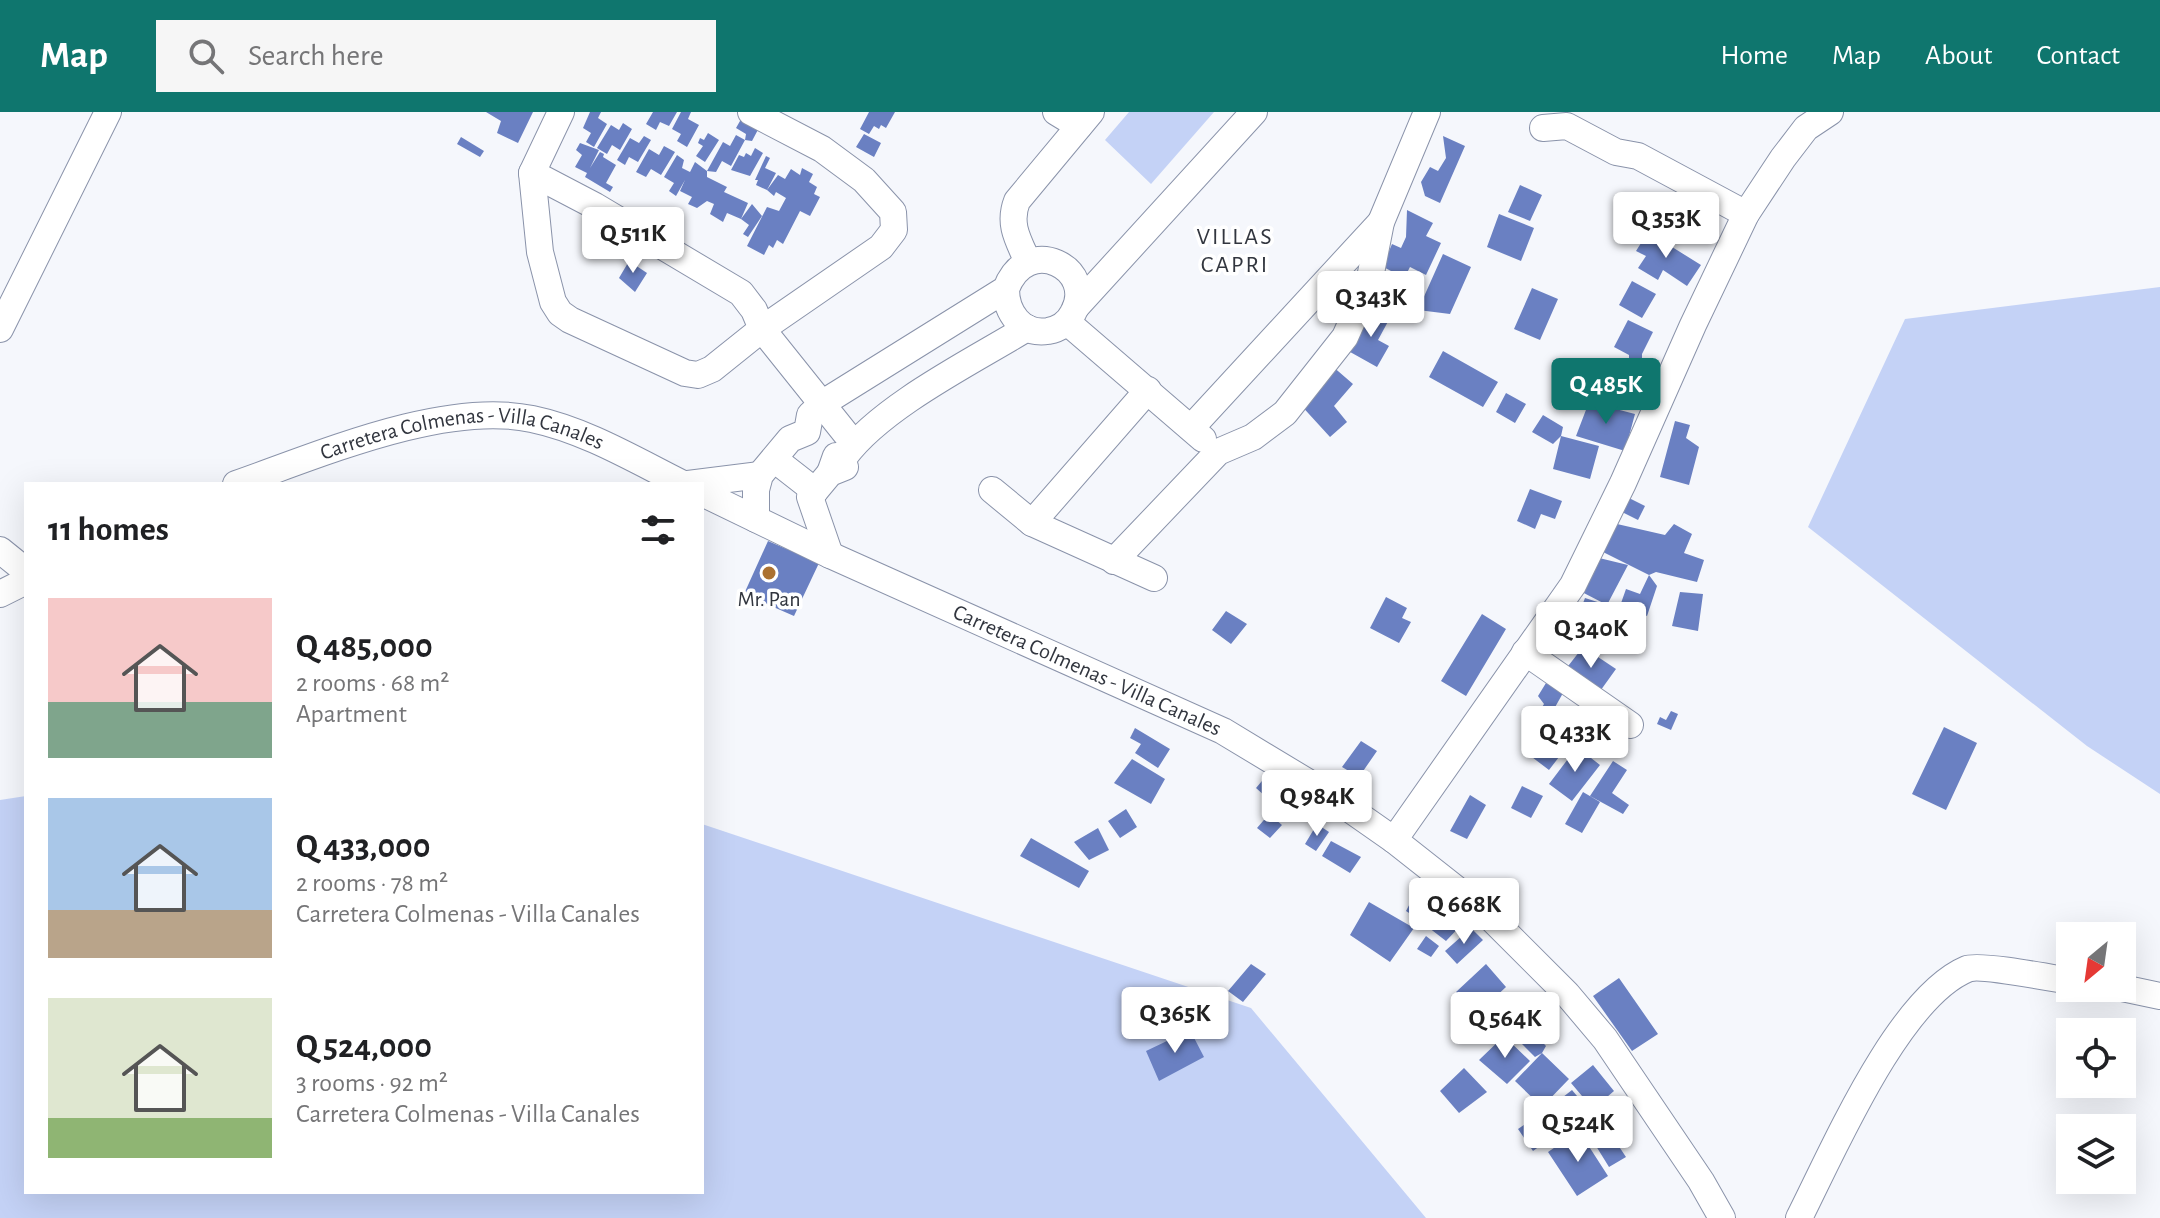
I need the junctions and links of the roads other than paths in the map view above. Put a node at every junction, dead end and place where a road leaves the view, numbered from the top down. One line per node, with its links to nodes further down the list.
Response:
1 (108, 112): 17 (street)
2 (561, 112): 10 (street)
3 (751, 112): 18 (street)
4 (1056, 112): 8 (street)
5 (1254, 112): 15 (street)
6 (1427, 112): 12 (street)
7 (1830, 112): 11 (street)
8 (1085, 119): 13 (street)
9 (1543, 128): 11 (street)
10 (532, 173): 18 (street); 18 (street)
11 (1746, 214): 39 (street)
12 (1381, 222): 21 (street); 22 (street)
13 (1028, 262): 14 (street); 15 (street)
14 (1006, 289): 16 (street); 20 (street)
15 (1072, 315): 16 (street); 19 (street)
16 (1027, 328): 24 (street)
17 (0, 329)
18 (762, 329): 20 (street)
19 (1148, 390): 21 (street); 31 (street)
20 (816, 409): 23 (street); 24 (street)
21 (1191, 428): 22 (street)
22 (1218, 452): 34 (street)
23 (775, 458): 24 (street); 27 (street); 30 (street)
24 (831, 472): 30 (street); 33 (street)
25 (242, 482): 26 (street, Carretera Colmenas - Villa Canales)
26 (682, 482)
27 (693, 482)
28 (992, 490): 31 (street)
29 (704, 494): 30 (street, Carretera Colmenas - Villa Canales)
30 (764, 523): 33 (street, Carretera Colmenas - Villa Canales)
31 (1032, 523): 34 (street)
32 (0, 550): 35 (street)
33 (830, 555): 41 (street, Carretera Colmenas - Villa Canales)
34 (1114, 561): 36 (street)
35 (24, 569)
36 (1154, 578)
37 (24, 582): 38 (street)
38 (0, 594)
39 (1525, 652): 40 (street); 41 (street)
40 (1630, 725)
41 (1394, 840): 45 (street, Carretera Colmenas - Villa Canales)
42 (2056, 979): 46 (street)
43 (2136, 991): 44 (street)
44 (2160, 996)
45 (1722, 1218)
46 (1799, 1218)

